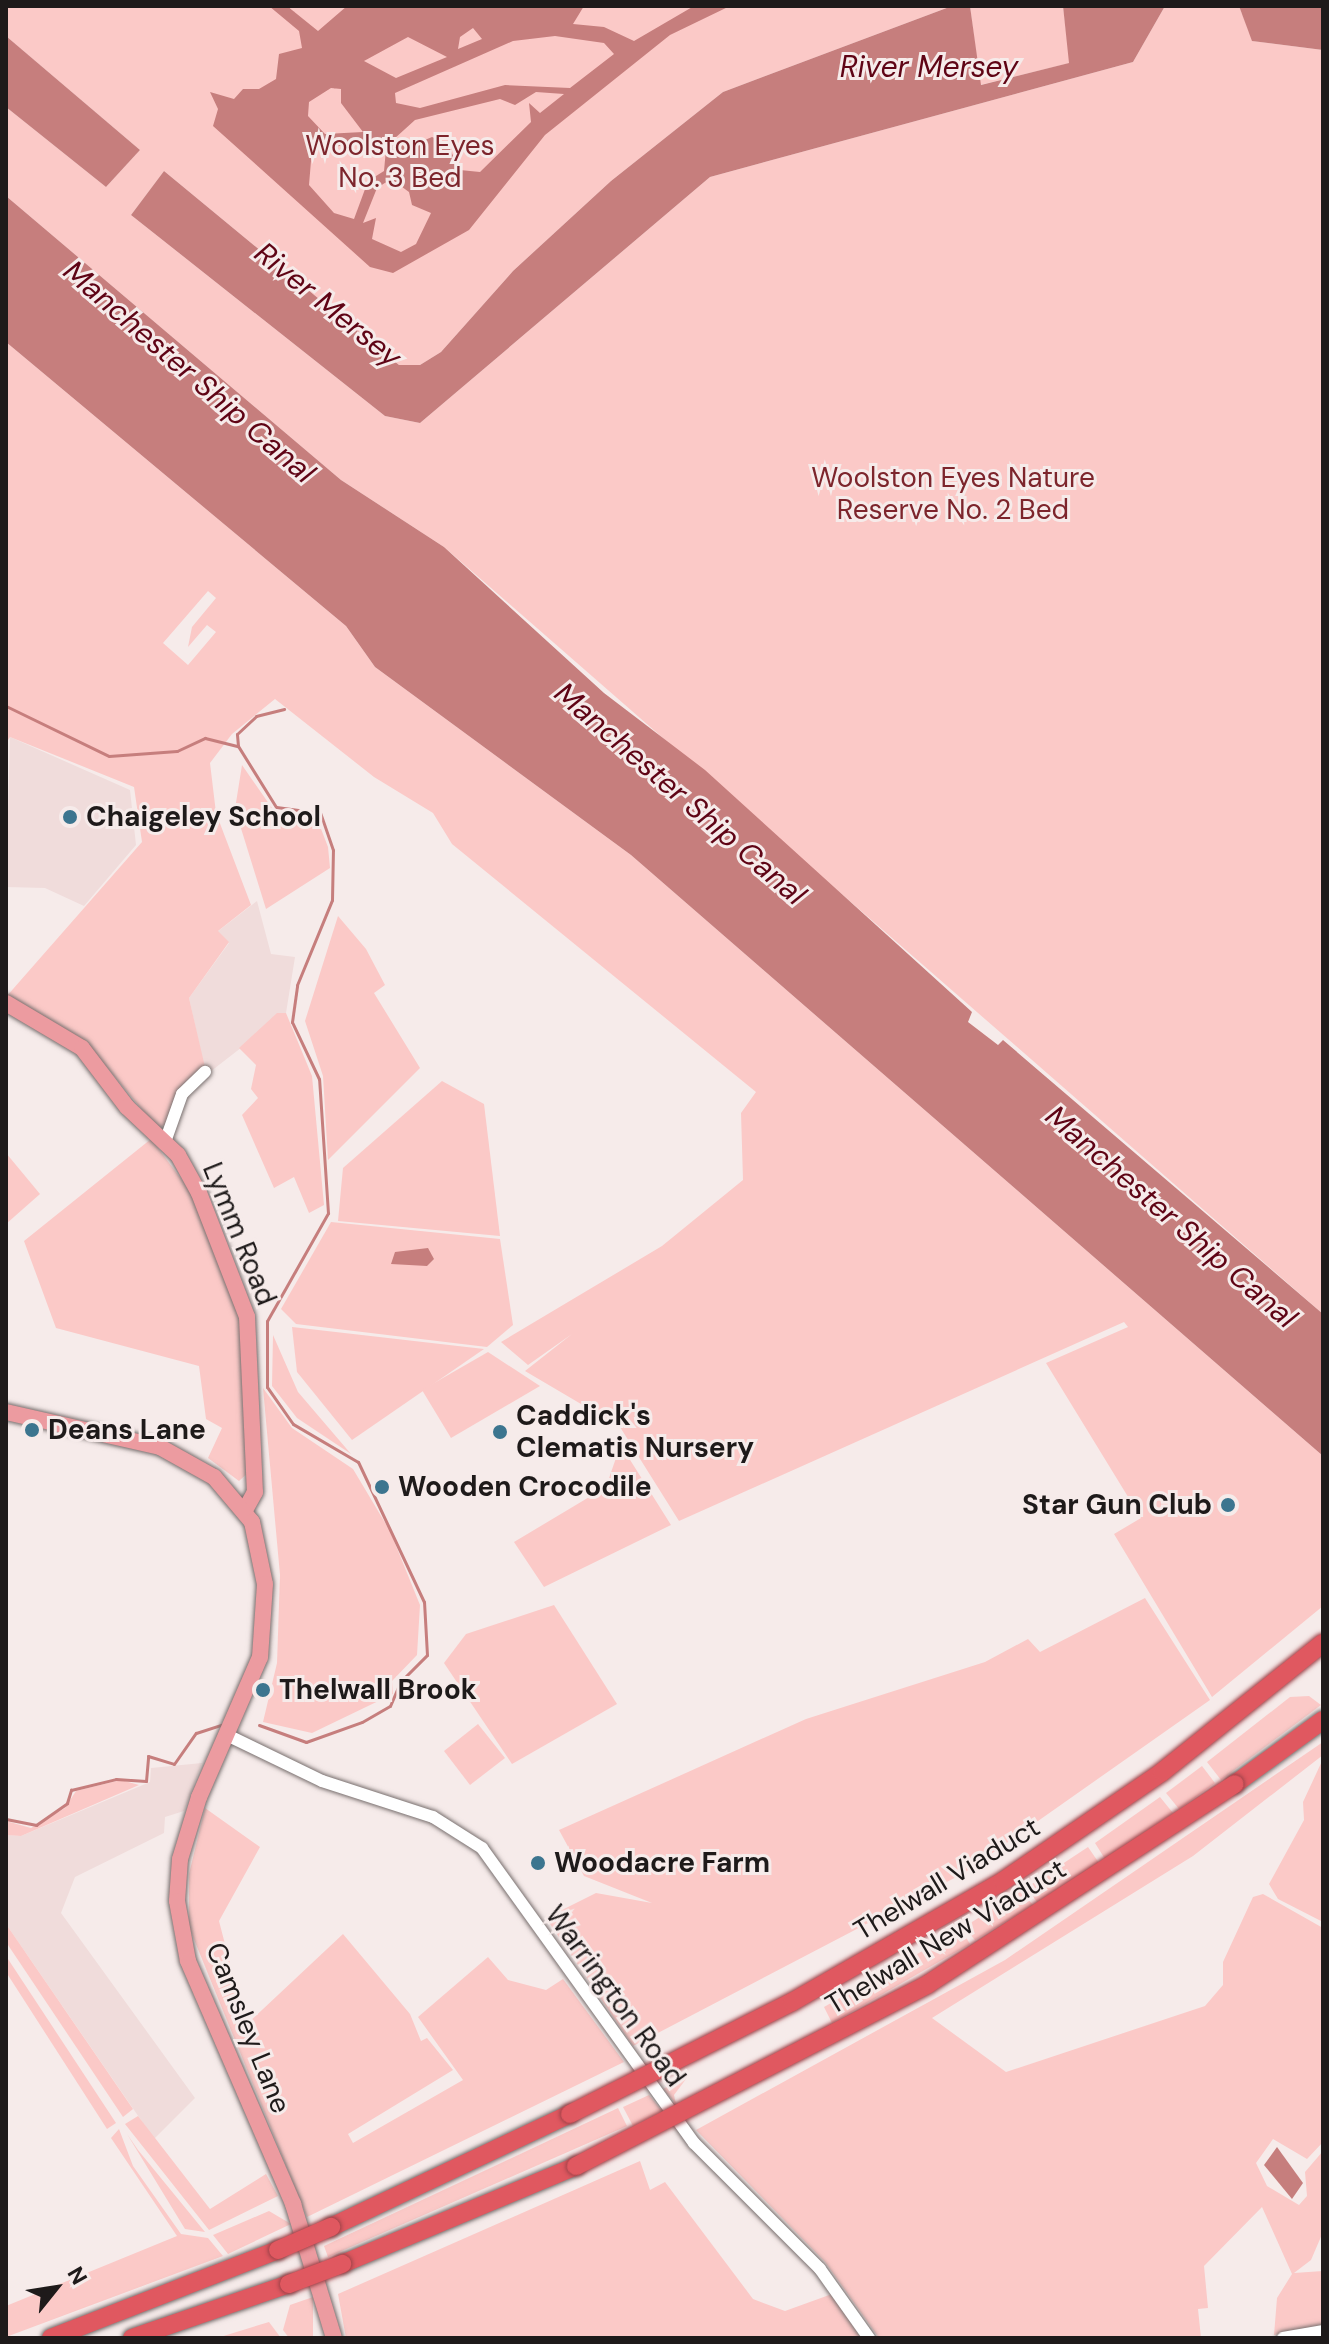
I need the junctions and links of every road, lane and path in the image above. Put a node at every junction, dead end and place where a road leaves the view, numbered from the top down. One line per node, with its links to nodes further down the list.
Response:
1 (6, 1003): 3 (main road, Lymm Road)
2 (205, 1072): 3 (street)
3 (165, 1142): 5 (main road, Lymm Road)
4 (6, 1412): 6 (main road)
5 (254, 1469): 6 (main road); 7 (main road, Lymm Road)
6 (232, 1492): 7 (main road, Camsley Lane)
7 (245, 1510): 10 (main road, Camsley Lane)
8 (1323, 1643): 12 (highway, Thelwall Viaduct, bridge)
9 (1323, 1720): 13 (highway, Thelwall New Viaduct, bridge)
10 (229, 1736): 14 (main road, Camsley Lane); 15 (street, Warrington Road)
11 (1323, 2331): 16 (street)
12 (51, 2338)
13 (132, 2338)
14 (334, 2338)
15 (869, 2338)
16 (1283, 2338)

